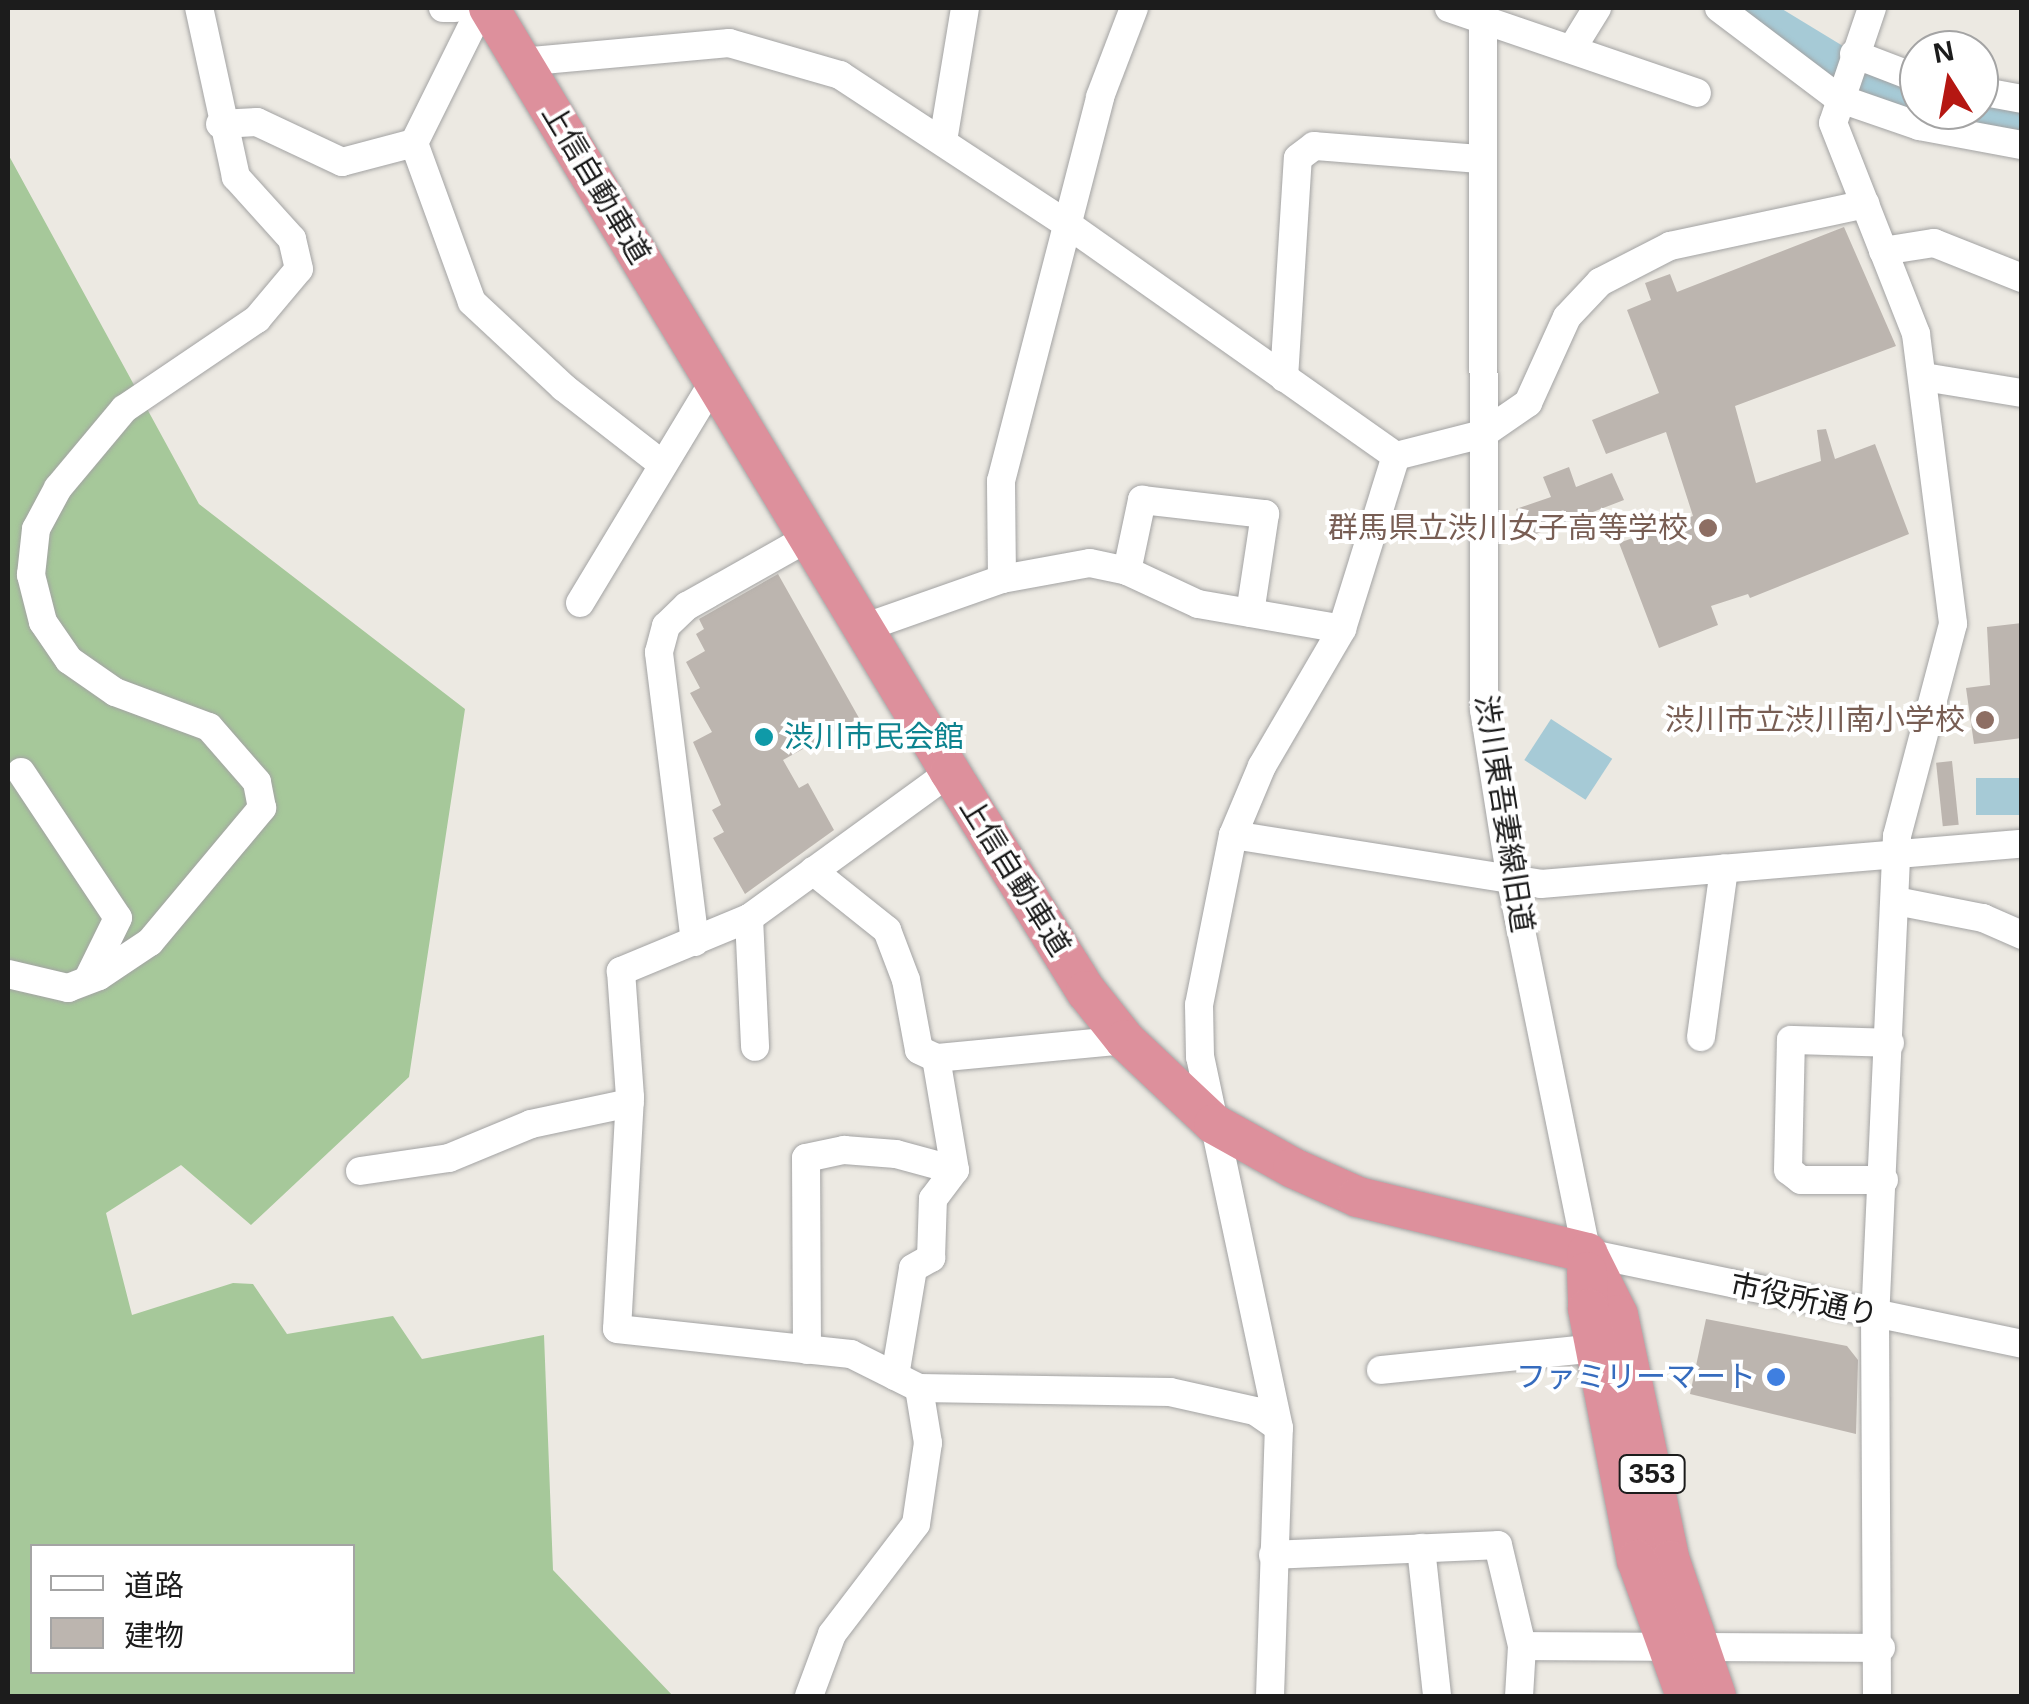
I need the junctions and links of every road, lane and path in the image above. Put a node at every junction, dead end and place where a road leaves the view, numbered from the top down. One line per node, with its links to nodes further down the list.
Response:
1 (199, 8): 19 (street)
2 (443, 8): 3 (street)
3 (456, 8)
4 (481, 8): 21 (street)
5 (489, 8): 15 (highway, 上信自動車道)
6 (966, 8): 20 (street)
7 (1134, 8): 25 (street)
8 (1450, 8): 12 (street)
9 (1597, 8): 13 (street)
10 (1719, 8): 18 (street)
11 (1872, 8): 14 (street)
12 (1483, 11): 13 (street); 23 (street, 渋川東吾妻線旧道)
13 (1573, 48): 17 (street)
14 (1853, 56): 16 (street); 18 (street)
15 (521, 62): 20 (street); 30 (highway, 上信自動車道)
16 (1899, 71)
17 (1697, 93)
18 (1840, 93): 22 (street); 24 (street)
19 (220, 124): 21 (street); 55 (street)
20 (943, 141): 25 (street)
21 (414, 144): 34 (street)
22 (2022, 145)
23 (1482, 159): 29 (street); 32 (street, 渋川東吾妻線旧道)
24 (1866, 204): 26 (street); 32 (street)
25 (1067, 224): 29 (street); 37 (street)
26 (1884, 250): 27 (street); 28 (street)
27 (2022, 278)
28 (1924, 377): 31 (street); 46 (street)
29 (1284, 378): 33 (street)
30 (715, 379): 34 (street); 35 (highway, 上信自動車道)
31 (2022, 394)
32 (1482, 434): 33 (street); 49 (street, 渋川東吾妻線旧道)
33 (1396, 456): 41 (street)
34 (662, 464): 38 (street)
35 (810, 536): 40 (highway, 上信自動車道); 53 (street)
36 (1127, 571): 37 (street); 39 (street); 39 (street)
37 (1002, 579): 40 (street)
38 (580, 603)
39 (1250, 613): 41 (street)
40 (866, 627): 43 (highway, 上信自動車道)
41 (1342, 628): 44 (street)
42 (21, 772): 55 (street)
43 (950, 772): 48 (street); 57 (highway, 上信自動車道)
44 (1233, 835): 49 (street); 62 (street)
45 (2022, 844): 46 (street)
46 (1897, 855): 47 (street); 50 (street)
47 (1724, 869): 49 (street); 56 (street)
48 (813, 871): 51 (street); 60 (street)
49 (1511, 880): 66 (street, 渋川東吾妻線旧道)
50 (1896, 901): 52 (street); 58 (street)
51 (749, 918): 53 (street); 59 (street)
52 (2022, 935)
53 (696, 942): 61 (street)
54 (8, 974): 55 (street)
55 (87, 980)
56 (1701, 1037)
57 (1124, 1040): 60 (street); 62 (highway, 上信自動車道)
58 (1890, 1043): 65 (street); 65 (street)
59 (756, 1047)
60 (936, 1058): 63 (street)
61 (630, 1103): 64 (street); 70 (street)
62 (1214, 1124): 66 (highway, 上信自動車道); 73 (street)
63 (955, 1170): 70 (street); 72 (street)
64 (360, 1171)
65 (1884, 1180): 67 (street)
66 (1587, 1253): 67 (street, 市役所通り); 69 (highway, 353); 78 (highway, 353)
67 (1875, 1314): 68 (street, 市役所通り); 77 (street)
68 (2022, 1344)
69 (1596, 1348): 71 (street); 78 (highway, 353)
70 (808, 1350): 72 (street)
71 (1380, 1370)
72 (907, 1382): 73 (street); 79 (street)
73 (1279, 1428): 75 (street)
74 (1421, 1548): 75 (street); 76 (street); 81 (street)
75 (1273, 1555): 80 (street)
76 (1522, 1646): 78 (street); 82 (street)
77 (1881, 1648): 78 (street); 85 (street)
78 (1682, 1652): 83 (highway, 353); 84 (highway, 353)
79 (809, 1696)
80 (1270, 1696)
81 (1437, 1696)
82 (1519, 1696)
83 (1686, 1696)
84 (1716, 1696)
85 (1877, 1696)

